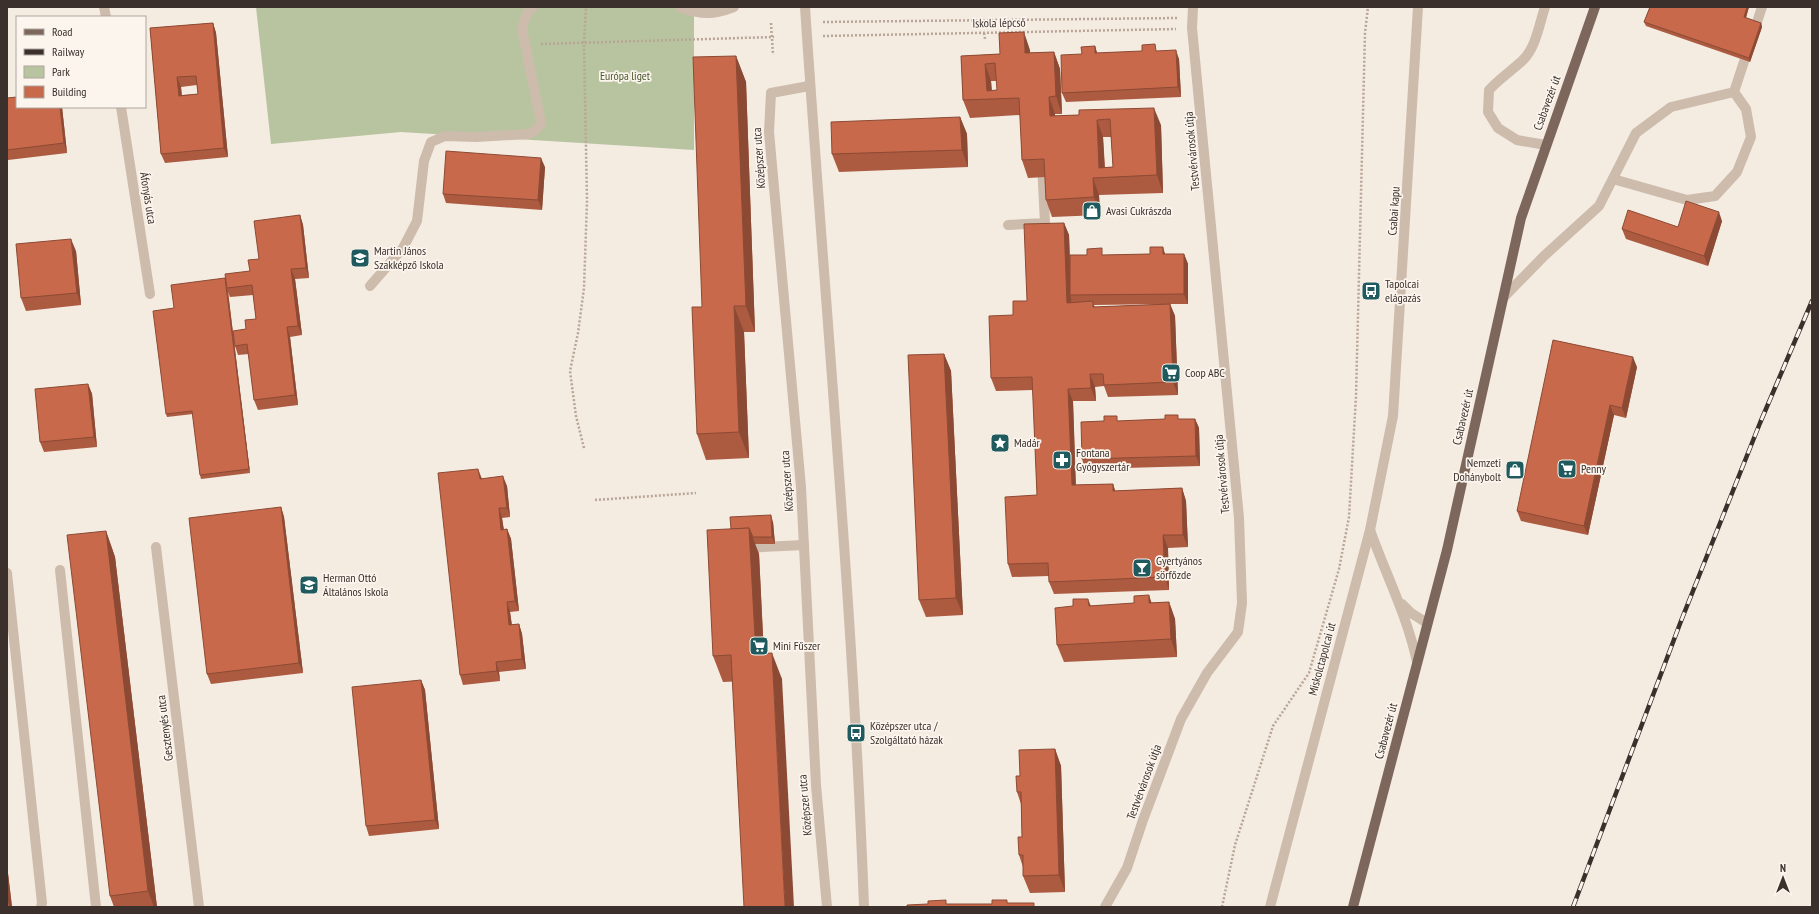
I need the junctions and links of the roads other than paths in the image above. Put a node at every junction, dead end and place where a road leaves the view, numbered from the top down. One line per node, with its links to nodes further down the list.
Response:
1 (533, 7): 17 (street)
2 (680, 7): 3 (street)
3 (734, 7)
4 (805, 7): 10 (street)
5 (1193, 7): 35 (street, Testvérvárosok útja)
6 (1418, 7): 20 (street, Csabai kapu)
7 (1545, 7): 13 (street)
8 (1595, 7): 13 (main road, Csabavezér út)
9 (1762, 7): 11 (street)
10 (809, 86): 22 (street, Középszer utca); 34 (street)
11 (1734, 92): 15 (street); 15 (street)
12 (120, 108): 18 (street, Áfonyás utca)
13 (1546, 145): 19 (main road, Csabavezér út)
14 (1041, 152): 16 (street)
15 (1613, 179): 19 (street)
16 (1008, 225)
17 (370, 286)
18 (150, 294)
19 (1504, 297): 28 (main road, Csabavezér út)
20 (1393, 416): 21 (street, Miskolctapolcai út)
21 (1370, 530): 27 (street); 36 (street, Miskolctapolcai út)
22 (804, 545): 24 (street); 33 (street, Középszer utca)
23 (156, 547): 32 (street, Gesztenyés utca)
24 (737, 548)
25 (60, 570): 31 (street)
26 (7, 573): 30 (street)
27 (1399, 601): 28 (street); 29 (street)
28 (1427, 623): 29 (main road, Csabavezér út)
29 (1417, 662): 37 (main road, Csabavezér út)
30 (41, 907)
31 (96, 907)
32 (199, 907)
33 (827, 907)
34 (864, 907)
35 (1105, 907)
36 (1270, 907)
37 (1353, 907)

